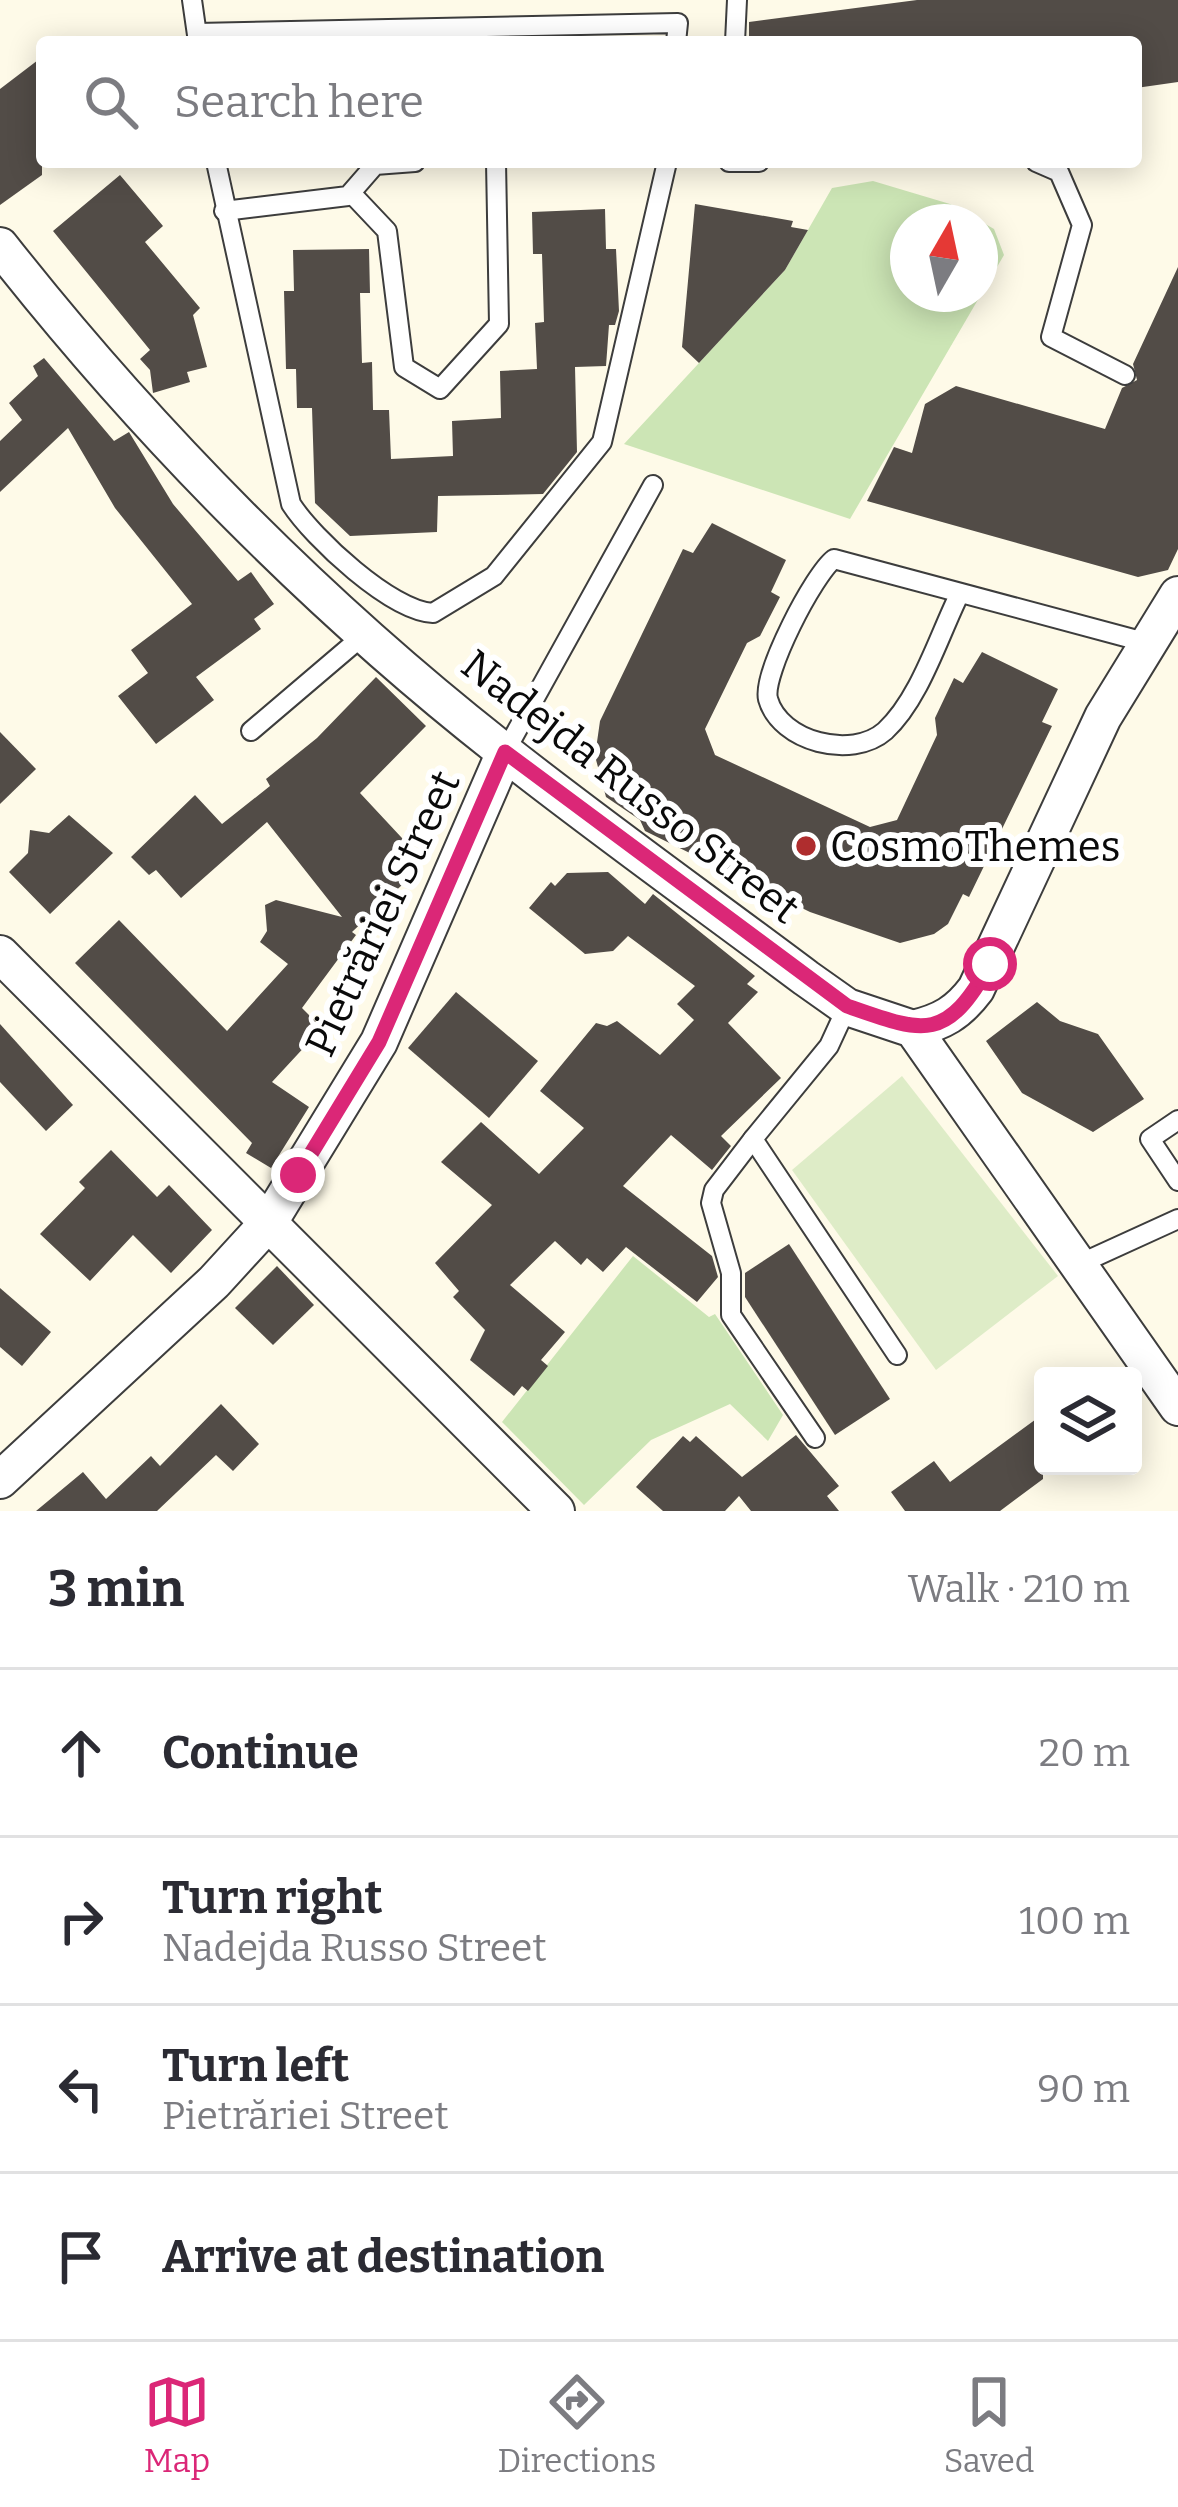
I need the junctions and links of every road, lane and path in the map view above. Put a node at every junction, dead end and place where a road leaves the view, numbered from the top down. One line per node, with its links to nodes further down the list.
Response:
1 (192, 0): 5 (lane)
2 (636, 0): 4 (lane)
3 (737, 0): 8 (lane)
4 (641, 24): 6 (lane); 7 (lane)
5 (198, 36)
6 (261, 36)
7 (677, 36)
8 (735, 36)
9 (217, 168): 15 (lane)
10 (373, 168): 14 (lane)
11 (496, 168): 14 (lane)
12 (666, 168): 15 (lane)
13 (1050, 168): 17 (lane)
14 (352, 194): 15 (lane)
15 (224, 211)
16 (0, 246): 21 (street, Nadejda Russo Street)
17 (1125, 375)
18 (653, 485): 24 (lane)
19 (960, 593): 19 (lane); 22 (lane)
20 (1178, 595): 22 (street)
21 (365, 634): 23 (lane); 24 (street, Nadejda Russo Street)
22 (1148, 643): 27 (street)
23 (251, 731)
24 (505, 752): 26 (street, Nadejda Russo Street); 32 (street, Pietrăriei Street)
25 (0, 954): 32 (street)
26 (847, 1006): 27 (street, Nadejda Russo Street); 29 (lane)
27 (913, 1029): 33 (street)
28 (1178, 1120): 30 (lane)
29 (753, 1139): 34 (lane); 36 (lane)
30 (1178, 1181)
31 (1178, 1219): 33 (lane)
32 (269, 1222): 37 (street, Pietrăriei Street); 38 (street)
33 (1075, 1266): 35 (street)
34 (898, 1355)
35 (1178, 1407)
36 (815, 1438)
37 (0, 1480)
38 (556, 1511)

